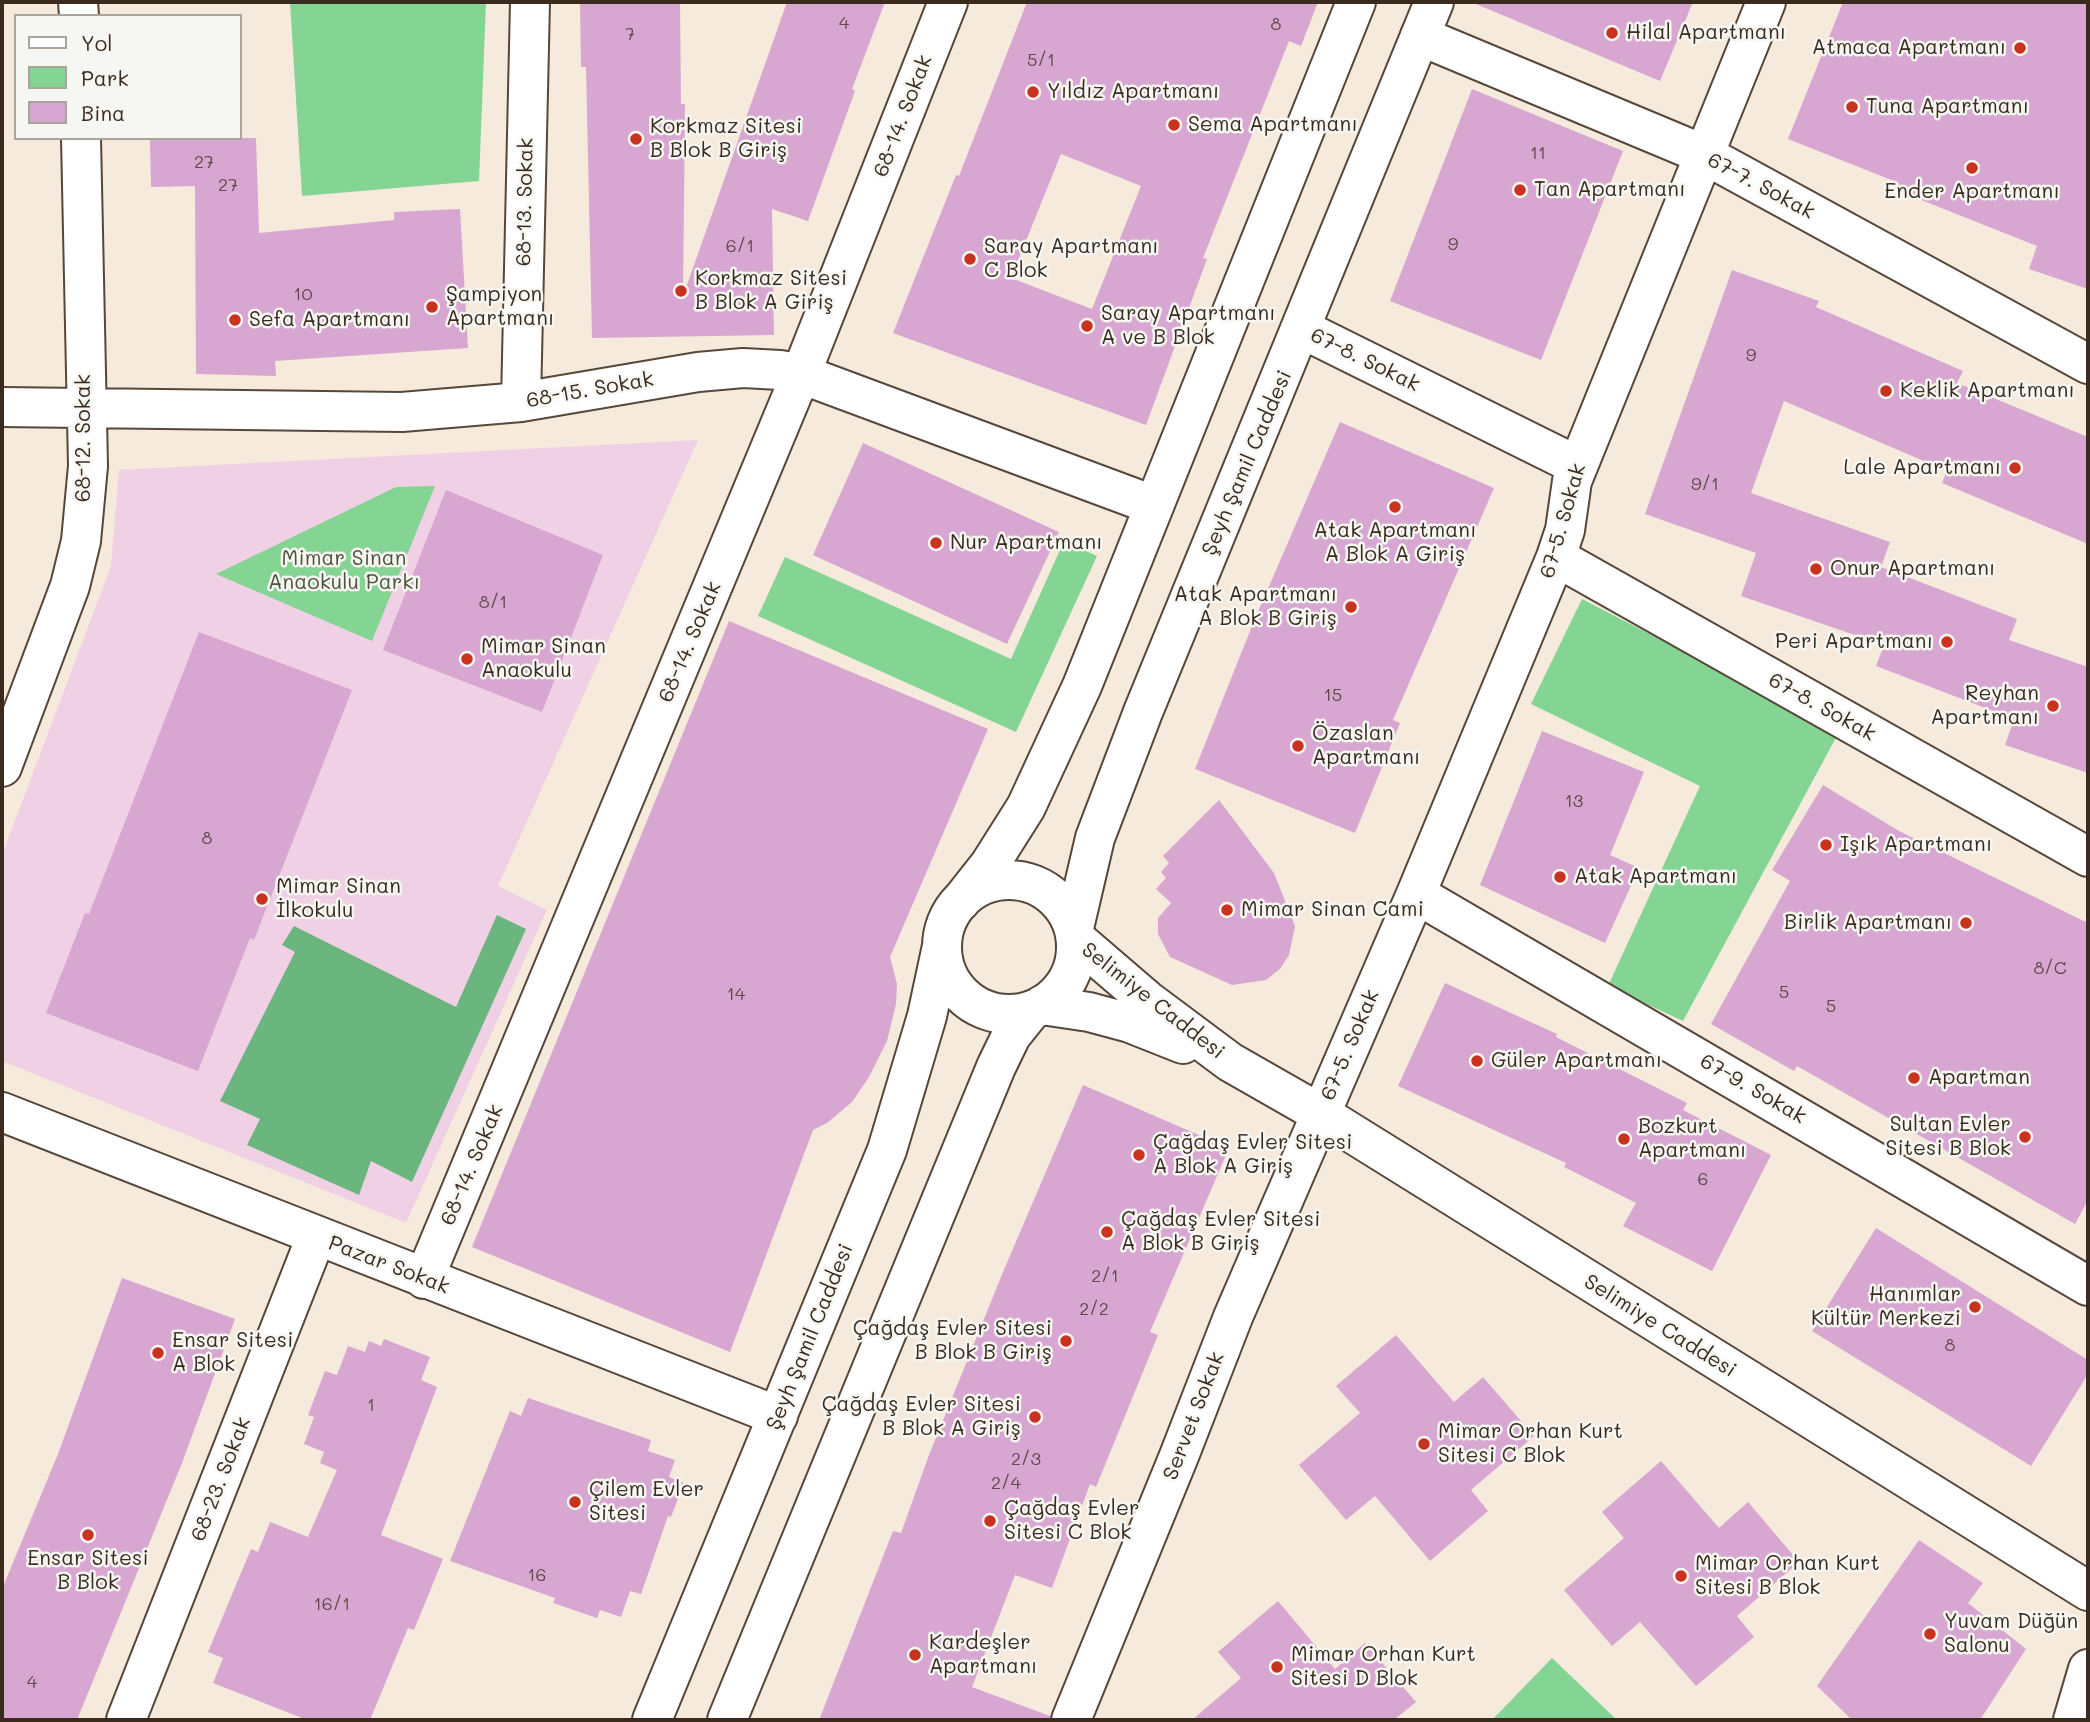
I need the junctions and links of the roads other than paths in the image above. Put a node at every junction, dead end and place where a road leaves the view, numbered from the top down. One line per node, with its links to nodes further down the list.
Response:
1 (530, 2): 12 (street, 68-13. Sokak)
2 (948, 2): 11 (street, 68-14. Sokak)
3 (1356, 2): 16 (street)
4 (1434, 2): 6 (street, Şeyh Şamil Caddesi)
5 (1766, 2): 8 (street, 67-5. Sokak)
6 (1420, 36): 8 (street, 67-7. Sokak); 9 (street, Şeyh Şamil Caddesi)
7 (80, 140): 14 (street, 68-12. Sokak)
8 (1706, 155): 10 (street, 67-7. Sokak); 15 (street, 67-5. Sokak)
9 (1302, 329): 15 (street, 67-8. Sokak); 22 (street, Şeyh Şamil Caddesi)
10 (2088, 364)
11 (801, 374): 12 (street, 68-15. Sokak); 16 (street, 68-15. Sokak); 29 (street, 68-14. Sokak)
12 (521, 402): 14 (street, 68-15. Sokak)
13 (2, 407): 14 (street, 68-15. Sokak)
14 (85, 407): 18 (street, 68-12. Sokak)
15 (1578, 466): 17 (street, 67-5. Sokak)
16 (1153, 505): 21 (street)
17 (1556, 557): 19 (street, 67-8. Sokak); 20 (street, 67-5. Sokak)
18 (2, 767)
19 (2088, 857)
20 (1416, 894): 27 (street, 67-5. Sokak); 30 (street, 67-9. Sokak)
21 (960, 902): 22 (street); 23 (street)
22 (1075, 934): 24 (street); 25 (street, Selimiye Caddesi)
23 (942, 946): 24 (street); 31 (street, Şeyh Şamil Caddesi)
24 (1036, 1008): 25 (street, Selimiye Caddesi); 36 (street)
25 (1230, 1062): 27 (street, Selimiye Caddesi)
26 (2, 1112): 28 (street, Pazar Sokak)
27 (1321, 1114): 32 (street, Selimiye Caddesi); 37 (street, Servet Sokak)
28 (316, 1237): 29 (street, Pazar Sokak); 34 (street, 68-23. Sokak)
29 (425, 1279): 31 (street, Pazar Sokak)
30 (2088, 1286)
31 (778, 1416): 35 (street, Şeyh Şamil Caddesi)
32 (2088, 1591)
33 (2088, 1669): 38 (street)
34 (126, 1720)
35 (652, 1720)
36 (727, 1720)
37 (1071, 1720)
38 (2073, 1720)

